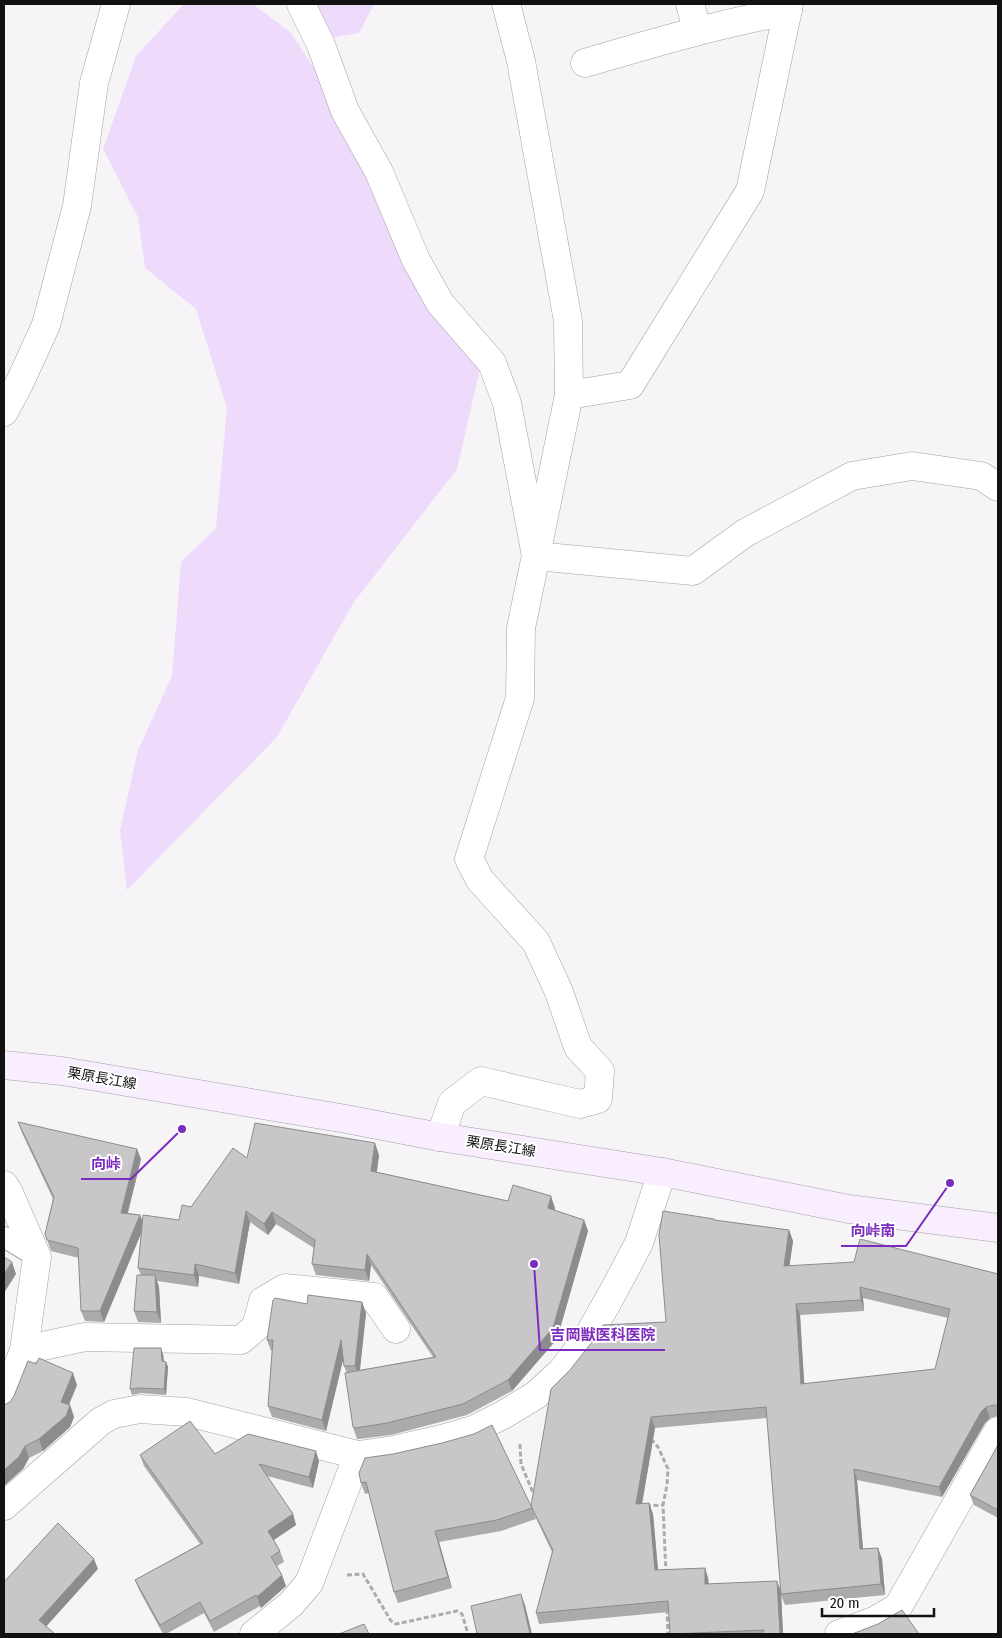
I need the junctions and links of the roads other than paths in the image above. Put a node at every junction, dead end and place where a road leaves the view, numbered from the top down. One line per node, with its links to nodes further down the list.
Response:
1 (116, 4): 9 (street)
2 (301, 4): 11 (street)
3 (506, 4): 8 (street)
4 (690, 4): 6 (street)
5 (788, 8): 6 (street); 8 (street)
6 (697, 30): 7 (street)
7 (585, 63)
8 (568, 395): 11 (street)
9 (4, 412)
10 (998, 488): 11 (street)
11 (536, 556): 13 (street)
12 (4, 1064): 13 (main road, 栗原長江線)
13 (440, 1137): 14 (main road, 栗原長江線)
14 (662, 1172): 16 (main road, 栗原長江線); 23 (street)
15 (4, 1185): 18 (street)
16 (998, 1228)
17 (4, 1237): 18 (lane)
18 (37, 1257): 20 (street)
19 (396, 1329): 20 (street)
20 (24, 1350): 21 (street)
21 (4, 1402)
22 (998, 1431): 26 (street)
23 (358, 1455): 24 (street); 25 (street)
24 (4, 1506)
25 (254, 1634)
26 (839, 1634)

